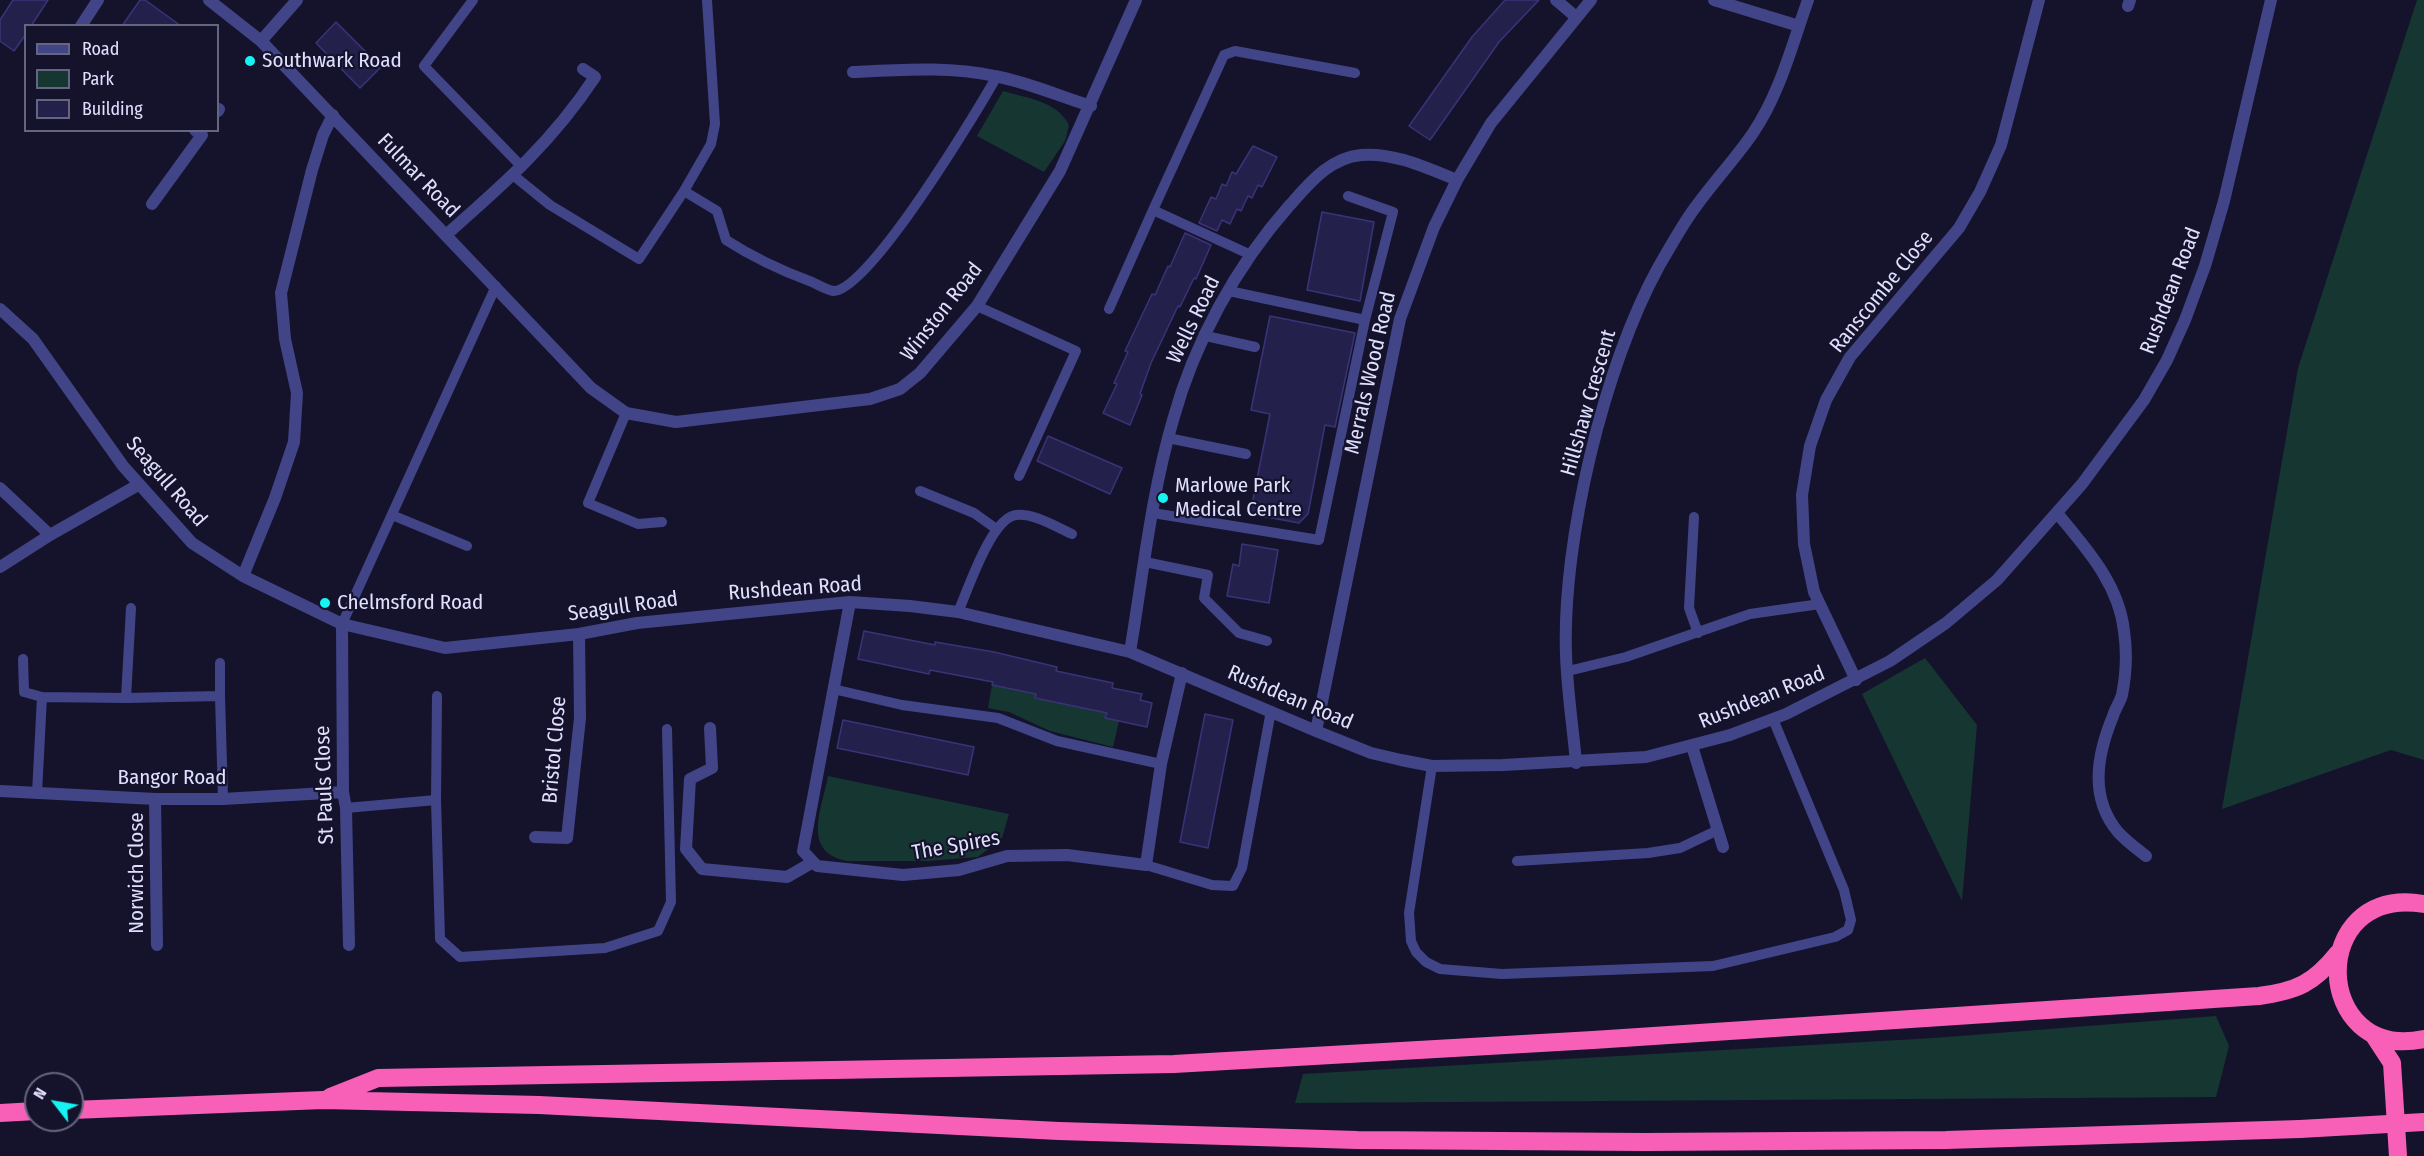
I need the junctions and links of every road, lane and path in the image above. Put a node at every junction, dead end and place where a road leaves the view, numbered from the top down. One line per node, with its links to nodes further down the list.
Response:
1 (98, 0): 14 (street)
2 (209, 0): 16 (street, Fulmar Road)
3 (297, 0): 16 (street)
4 (474, 0): 24 (lane)
5 (707, 0): 26 (lane)
6 (1136, 0): 21 (street, Winston Road)
7 (1556, 0): 13 (street)
8 (1591, 0): 13 (street, Merrals Wood Road)
9 (1714, 0): 15 (street)
10 (1808, 0): 15 (street, Hillshaw Crescent)
11 (2039, 0): 61 (street, Ranscombe Close)
12 (2271, 0): 49 (street, Rushdean Road)
13 (1576, 17): 25 (street, Merrals Wood Road)
14 (82, 24)
15 (1799, 26): 72 (street, Hillshaw Crescent)
16 (261, 41): 22 (street, Fulmar Road)
17 (583, 69): 24 (street)
18 (853, 72): 20 (street)
19 (1355, 73): 29 (lane)
20 (997, 76): 21 (street); 26 (lane)
21 (1091, 106): 34 (street, Winston Road)
22 (333, 115): 30 (street, Fulmar Road); 59 (street)
23 (201, 132): 28 (street)
24 (518, 171): 26 (lane); 30 (street)
25 (1457, 180): 31 (street, Wells Road); 84 (street, Merrals Wood Road)
26 (684, 191)
27 (1347, 196): 37 (lane)
28 (152, 204)
29 (1153, 210): 31 (lane); 36 (lane)
30 (447, 234): 32 (street, Fulmar Road)
31 (1251, 255): 33 (street, Wells Road)
32 (496, 286): 40 (street, Fulmar Road); 50 (lane)
33 (1229, 291): 37 (lane); 38 (street, Wells Road)
34 (977, 306): 41 (street, Winston Road); 44 (lane)
35 (0, 309): 45 (street, Seagull Road)
36 (1109, 309)
37 (1365, 320): 48 (lane)
38 (1206, 336): 39 (lane); 42 (street, Wells Road)
39 (1255, 347)
40 (591, 388): 41 (street, Winston Road)
41 (626, 413): 52 (lane)
42 (1168, 438): 43 (lane); 48 (street, Wells Road)
43 (1246, 454)
44 (1019, 476)
45 (138, 485): 55 (street); 59 (street, Seagull Road)
46 (0, 488): 55 (street)
47 (920, 491): 53 (lane)
48 (1153, 513): 57 (street, Wells Road)
49 (2057, 513): 74 (street, Rushdean Road); 99 (street)
50 (392, 515): 56 (lane); 65 (lane)
51 (1694, 517): 66 (lane)
52 (662, 522)
53 (995, 528): 54 (lane); 63 (lane)
54 (1072, 534)
55 (50, 535): 58 (street)
56 (467, 546)
57 (1145, 562): 68 (lane); 69 (street, Wells Road)
58 (0, 567)
59 (243, 576): 65 (street, Seagull Road)
60 (850, 602): 63 (street, Rushdean Road); 64 (street, Rushdean Road); 75 (street)
61 (1820, 604): 66 (lane); 74 (street, Ranscombe Close)
62 (131, 608): 79 (lane)
63 (958, 612): 69 (street, Rushdean Road)
64 (703, 616): 67 (street, Seagull Road)
65 (342, 624): 67 (street, Seagull Road); 90 (street, St Pauls Close)
66 (1698, 633): 72 (lane)
67 (579, 634): 97 (street, Bristol Close)
68 (1267, 640)
69 (1130, 652): 73 (street, Rushdean Road)
70 (23, 659): 78 (lane)
71 (220, 663): 76 (lane)
72 (1568, 671): 86 (street, Hillshaw Crescent)
73 (1182, 673): 80 (street, Rushdean Road); 87 (street)
74 (1856, 680): 81 (street, Rushdean Road)
75 (833, 689): 87 (lane); 101 (street)
76 (220, 696): 79 (lane); 92 (lane)
77 (437, 696): 94 (lane)
78 (42, 697): 79 (lane); 91 (lane)
79 (126, 698)
80 (1271, 711): 84 (street, Rushdean Road); 102 (lane)
81 (1773, 719): 85 (street, Rushdean Road); 88 (lane)
82 (710, 728): 101 (street)
83 (667, 729): 94 (lane)
84 (1316, 731): 88 (street, Rushdean Road)
85 (1692, 746): 86 (street, Rushdean Road); 96 (street)
86 (1576, 762): 88 (street, Rushdean Road)
87 (1161, 764): 102 (street)
88 (1432, 766)
89 (0, 791): 91 (street, Bangor Road)
90 (343, 792): 92 (street, Bangor Road); 95 (street, St Pauls Close)
91 (37, 794): 93 (street, Bangor Road)
92 (223, 799): 93 (street, Bangor Road)
93 (155, 800): 104 (street, Norwich Close)
94 (436, 800): 95 (lane)
95 (346, 808): 105 (street, St Pauls Close)
96 (1718, 830): 98 (street); 100 (lane)
97 (535, 837)
98 (1723, 847)
99 (2146, 856)
100 (1517, 861)
101 (813, 862): 102 (street, The Spires)
102 (1146, 864)
103 (2424, 904): 106 (highway)
104 (157, 945)
105 (349, 945)
106 (2338, 953): 107 (highway); 109 (highway)
107 (2373, 1034): 108 (highway); 114 (highway)
108 (2424, 1039)
109 (323, 1100): 110 (highway); 113 (highway, bridge)
110 (84, 1110)
111 (24, 1112): 112 (highway)
112 (0, 1113)
113 (2424, 1122)
114 (2398, 1156)

